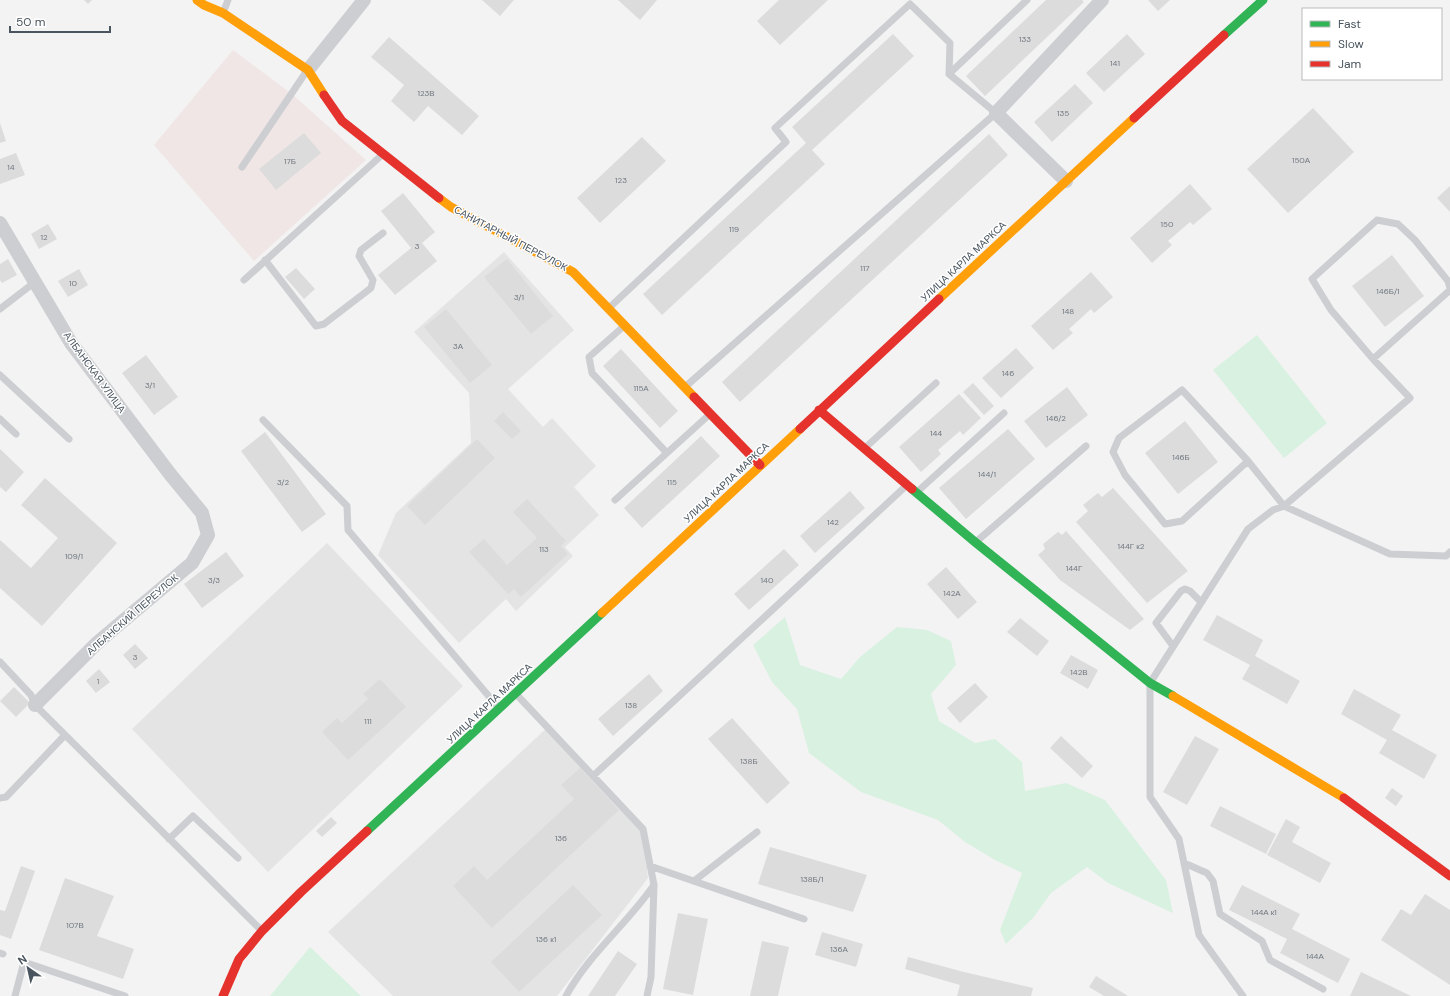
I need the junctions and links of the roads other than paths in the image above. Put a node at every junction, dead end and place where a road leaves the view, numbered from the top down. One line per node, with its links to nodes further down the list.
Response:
1 (197, 0): 8 (main road, САНИТАРНЫЙ ПЕРЕУЛОК)
2 (228, 0): 8 (lane)
3 (364, 0): 9 (street)
4 (1026, 0): 10 (lane)
5 (1102, 0): 11 (street)
6 (1263, 0): 14 (main road, УЛИЦА КАРЛА МАРКСА)
7 (912, 2): 10 (lane); 22 (lane)
8 (223, 13): 9 (main road, САНИТАРНЫЙ ПЕРЕУЛОК)
9 (308, 70): 12 (main road, САНИТАРНЫЙ ПЕРЕУЛОК); 13 (lane)
10 (949, 74): 11 (lane)
11 (996, 113): 14 (street); 27 (lane)
12 (383, 154): 17 (lane); 22 (main road, САНИТАРНЫЙ ПЕРЕУЛОК)
13 (242, 166)
14 (1066, 181): 28 (main road, УЛИЦА КАРЛА МАРКСА)
15 (0, 223): 19 (street, АЛБАНСКАЯ УЛИЦА)
16 (383, 233): 17 (lane)
17 (265, 260): 18 (lane)
18 (244, 280)
19 (35, 282): 21 (lane); 44 (street, АЛБАНСКАЯ УЛИЦА)
20 (1450, 289): 24 (lane); 24 (lane)
21 (0, 309)
22 (609, 309): 23 (main road, САНИТАРНЫЙ ПЕРЕУЛОК)
23 (624, 325): 27 (main road, САНИТАРНЫЙ ПЕРЕУЛОК); 37 (lane)
24 (1373, 359): 43 (lane)
25 (0, 375): 34 (lane)
26 (936, 383): 36 (lane)
27 (685, 387): 30 (main road, САНИТАРНЫЙ ПЕРЕУЛОК)
28 (819, 410): 36 (main road); 39 (main road, УЛИЦА КАРЛА МАРКСА)
29 (1004, 413): 41 (lane)
30 (710, 414): 37 (lane); 39 (main road, САНИТАРНЫЙ ПЕРЕУЛОК)
31 (0, 419): 33 (lane)
32 (263, 420): 53 (lane)
33 (16, 434)
34 (69, 439)
35 (1086, 446): 45 (lane)
36 (864, 449): 40 (main road)
37 (667, 453): 42 (lane)
38 (1248, 461): 38 (lane); 43 (lane)
39 (760, 465): 51 (main road, УЛИЦА КАРЛА МАРКСА)
40 (907, 485): 41 (main road); 55 (lane)
41 (916, 492): 45 (main road)
42 (615, 500)
43 (1284, 506): 46 (lane); 47 (lane)
44 (202, 513): 52 (street, АЛБАНСКИЙ ПЕРЕУЛОК)
45 (975, 542): 50 (main road)
46 (1450, 552)
47 (1201, 602): 48 (lane); 48 (lane)
48 (1173, 646): 50 (lane)
49 (2, 667): 52 (lane)
50 (1150, 683): 60 (lane); 62 (main road)
51 (516, 693): 53 (main road, УЛИЦА КАРЛА МАРКСА); 55 (lane)
52 (35, 705): 54 (lane)
53 (500, 709): 66 (main road, УЛИЦА КАРЛА МАРКСА)
54 (65, 735): 56 (lane); 58 (lane)
55 (593, 776): 61 (lane)
56 (0, 798)
57 (757, 832): 63 (lane)
58 (169, 839): 59 (lane); 66 (lane)
59 (238, 858)
60 (1184, 863): 67 (lane); 73 (lane)
61 (650, 866): 63 (lane); 64 (lane)
62 (1450, 876)
63 (694, 881): 65 (lane)
64 (654, 885): 71 (lane); 72 (lane)
65 (804, 919)
66 (262, 931): 70 (main road, УЛИЦА КАРЛА МАРКСА)
67 (1323, 989)
68 (15, 996): 69 (lane)
69 (125, 996)
70 (223, 996)
71 (566, 996)
72 (647, 996)
73 (1244, 996)

